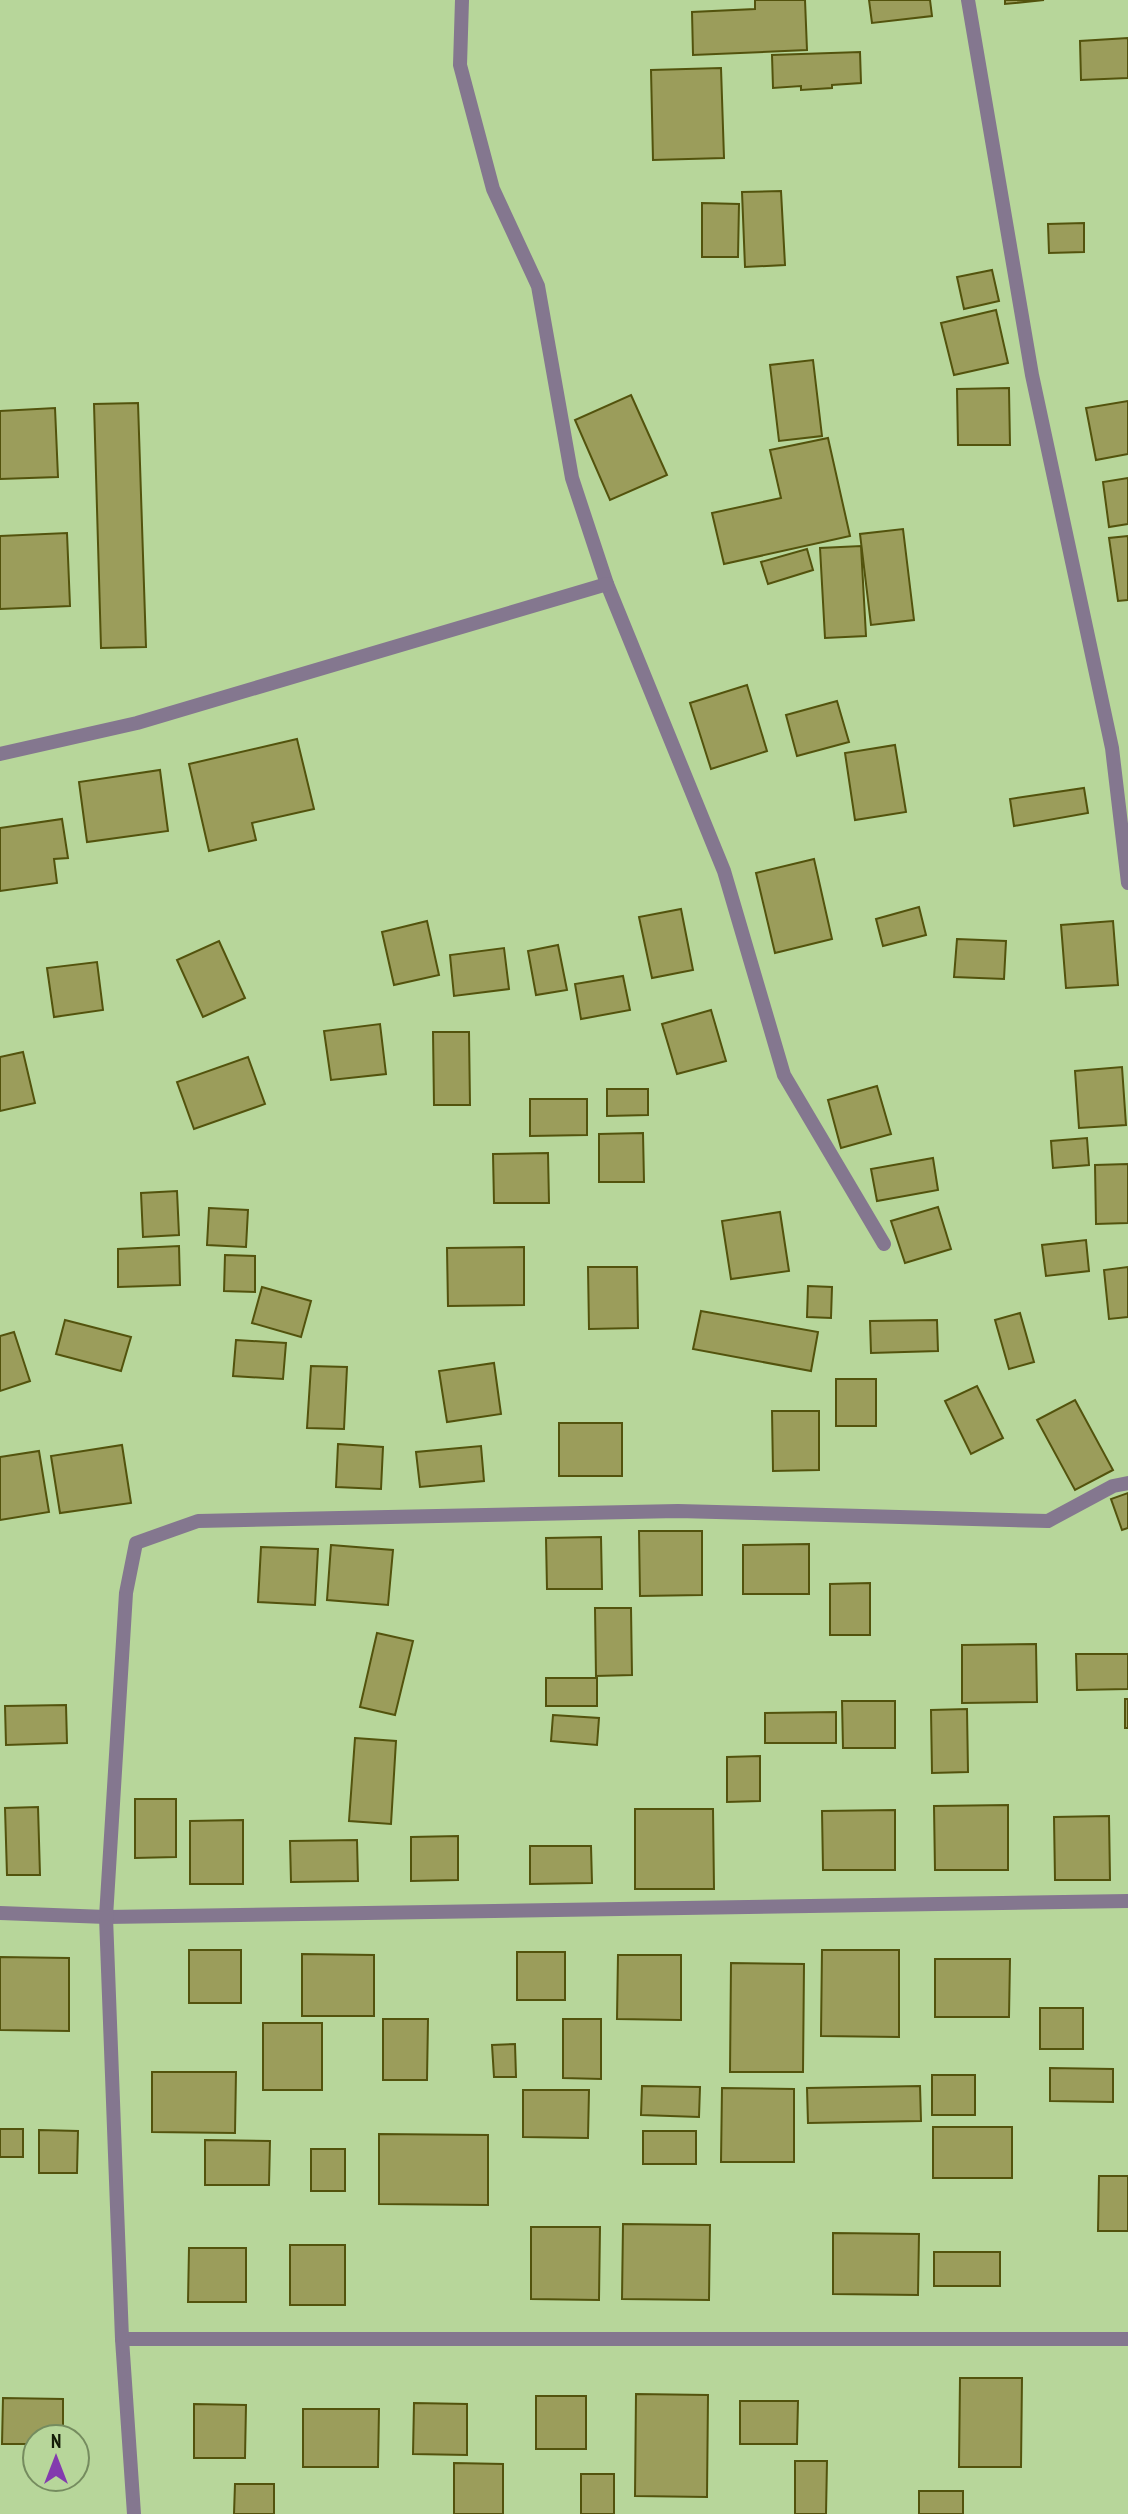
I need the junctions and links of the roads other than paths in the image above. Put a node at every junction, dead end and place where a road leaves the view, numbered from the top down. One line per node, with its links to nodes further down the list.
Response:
1 (461, 0): 3 (street)
2 (968, 0): 5 (street)
3 (607, 584): 4 (street); 6 (street)
4 (0, 754)
5 (1128, 883)
6 (884, 1244)
7 (1128, 1482): 10 (street)
8 (1128, 1901): 10 (street)
9 (0, 1913): 10 (street)
10 (106, 1917): 11 (street)
11 (122, 2339): 12 (street); 13 (street)
12 (1128, 2340)
13 (134, 2514)

